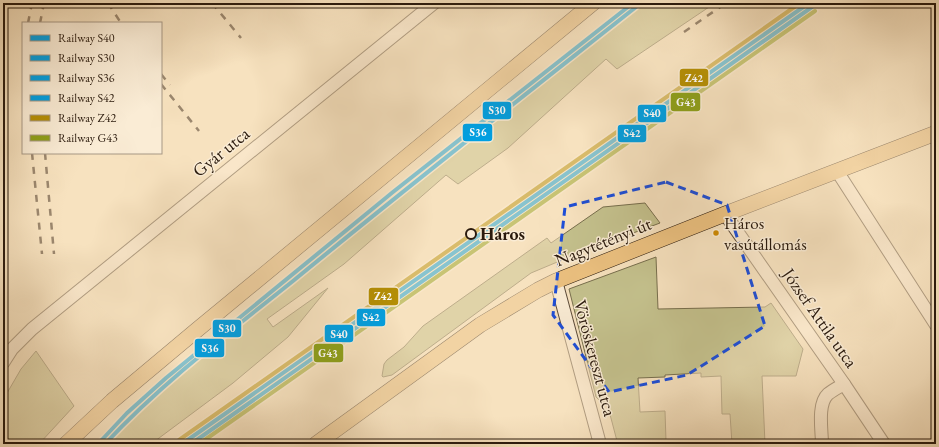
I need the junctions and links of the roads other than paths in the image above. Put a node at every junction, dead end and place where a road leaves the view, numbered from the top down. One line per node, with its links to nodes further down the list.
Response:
1 (434, 3): 8 (street, Gyár utca)
2 (593, 3): 10 (main road)
3 (936, 133): 4 (main road, Nagytétényi út)
4 (837, 171): 5 (main road, Nagytétényi út); 7 (street)
5 (725, 214): 6 (main road, Nagytétényi út); 9 (street, József Attila utca)
6 (556, 281): 11 (main road, Nagytétényi út); 12 (street, Vöröskereszt utca)
7 (936, 326)
8 (3, 363)
9 (844, 384): 13 (street); 14 (street, József Attila utca)
10 (66, 444)
11 (316, 444)
12 (600, 444)
13 (822, 444)
14 (884, 444)

